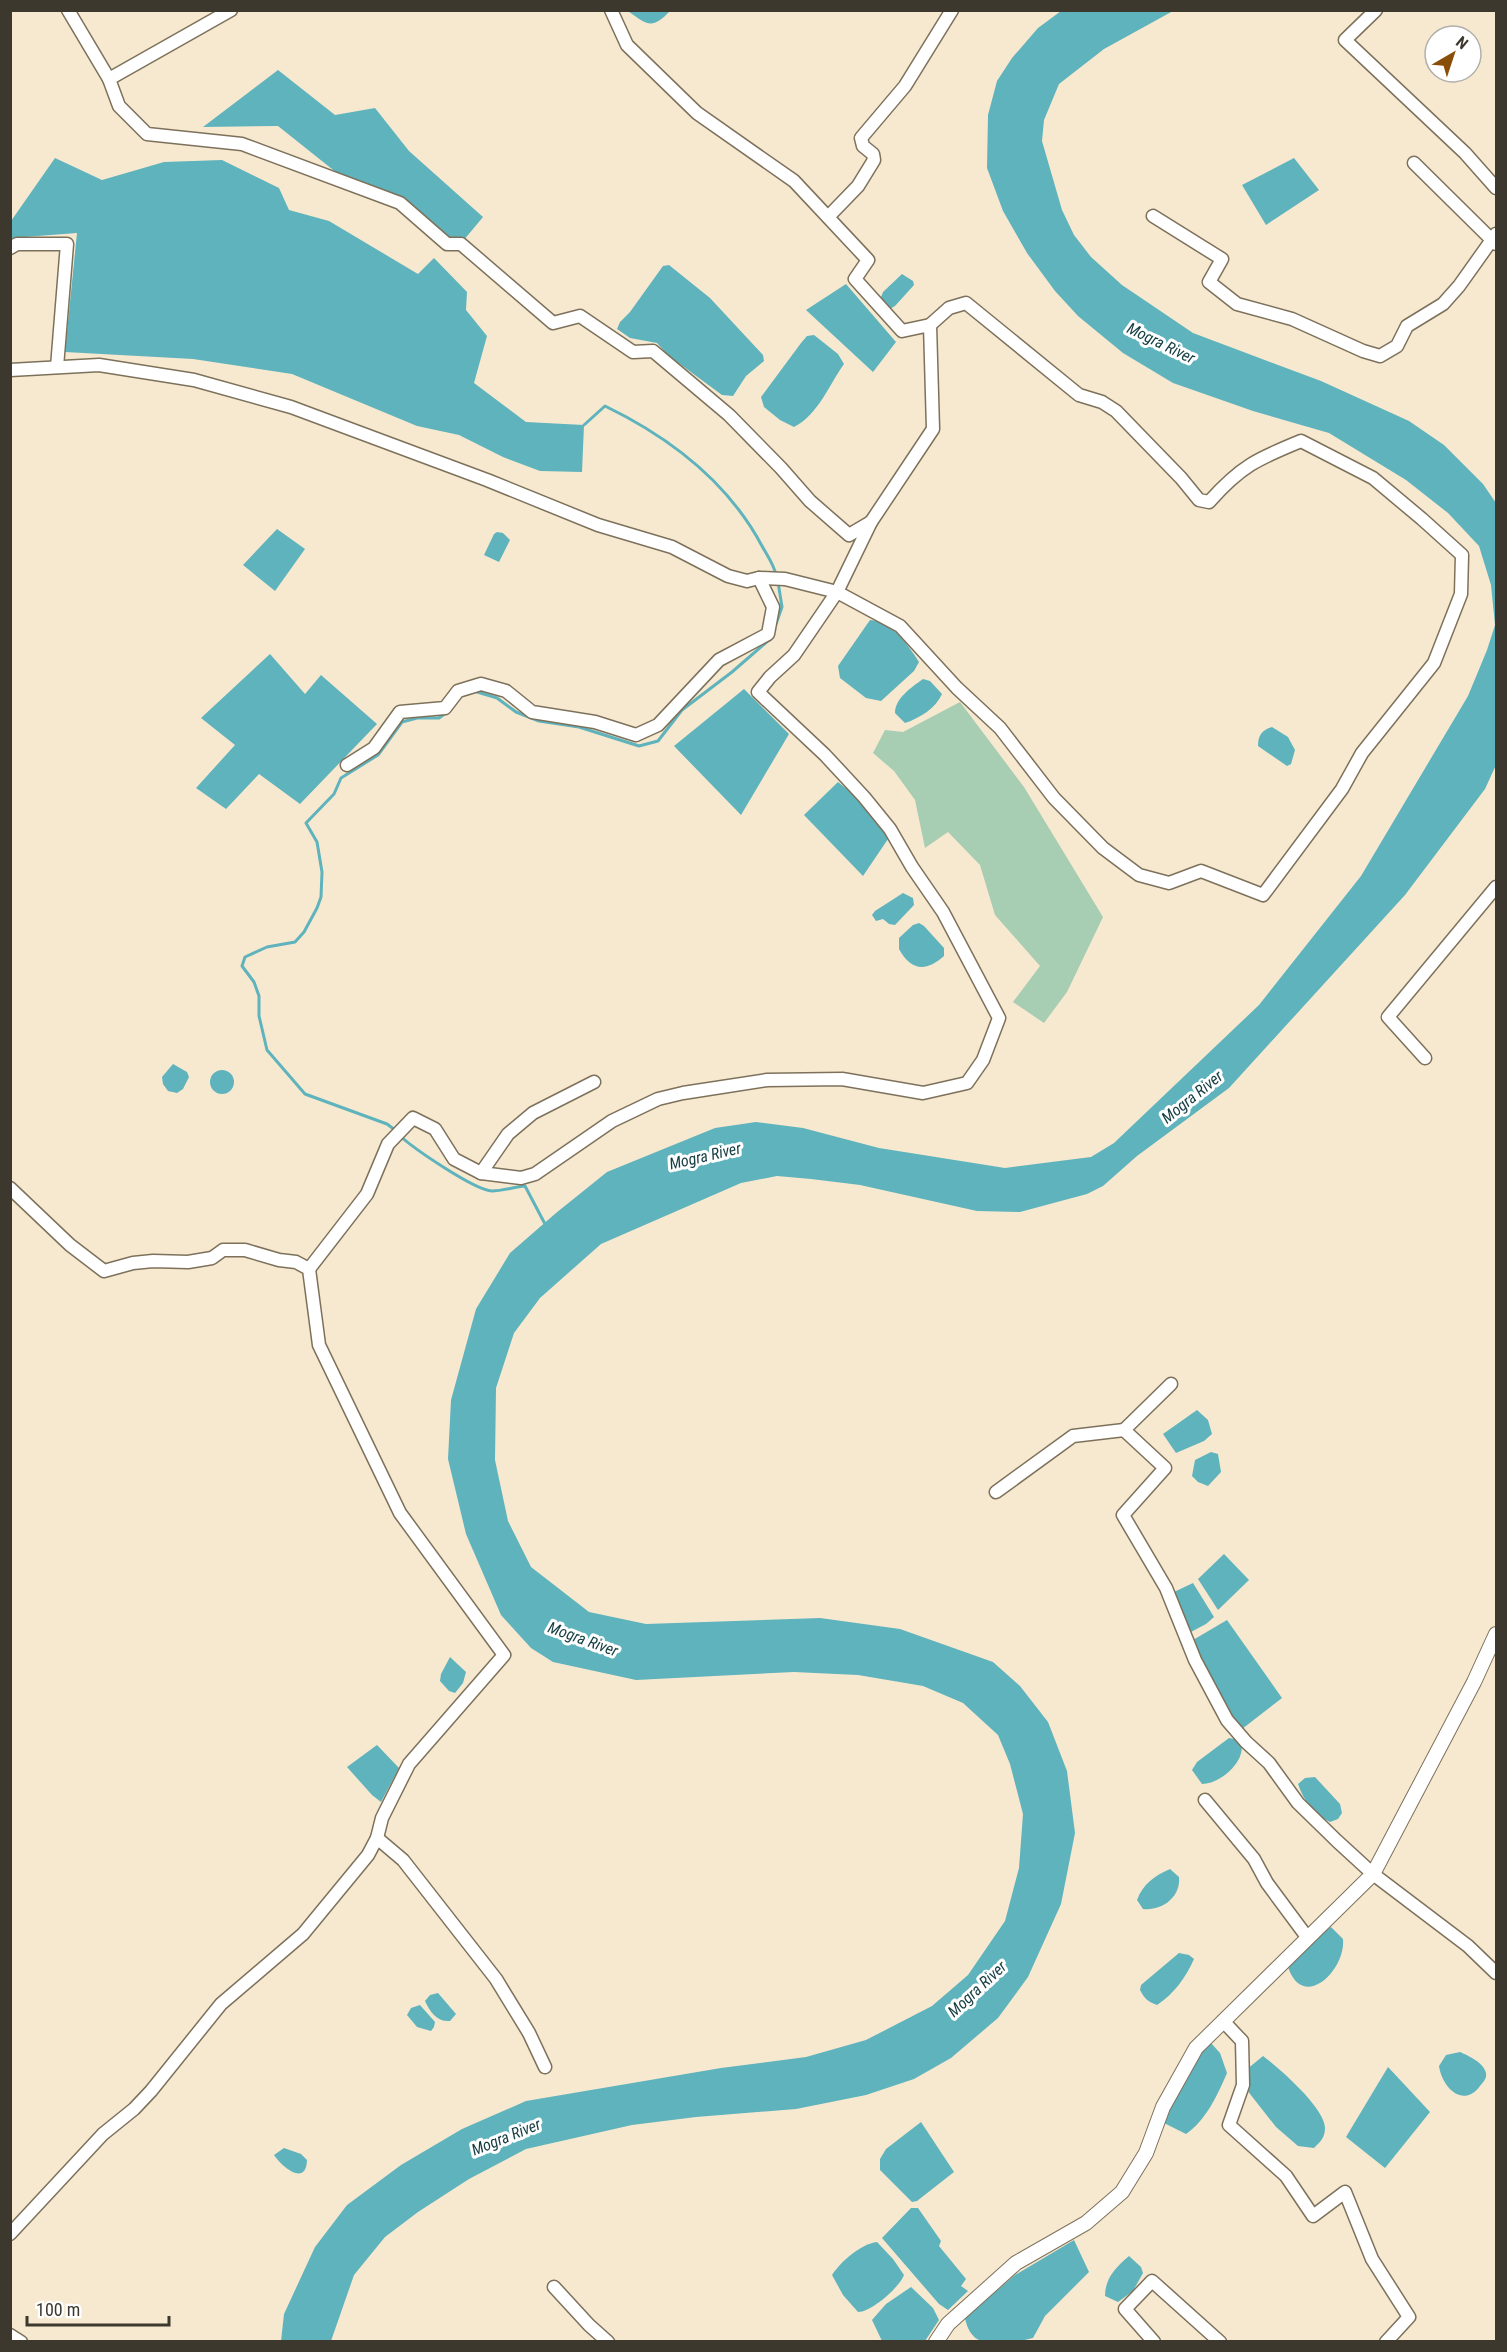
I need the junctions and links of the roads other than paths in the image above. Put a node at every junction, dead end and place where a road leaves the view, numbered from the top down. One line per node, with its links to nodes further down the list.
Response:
1 (68, 10): 6 (street)
2 (231, 10): 6 (street)
3 (611, 10): 10 (street)
4 (952, 10): 10 (street)
5 (1376, 10): 8 (street)
6 (109, 79): 16 (street)
7 (1414, 163): 11 (street)
8 (1497, 188)
9 (1153, 216): 11 (street)
10 (828, 217): 13 (street)
11 (1495, 240)
12 (10, 248): 14 (street)
13 (930, 325): 16 (street); 18 (street)
14 (57, 367): 15 (street); 17 (street)
15 (10, 370)
16 (872, 522): 18 (street)
17 (759, 578): 18 (street); 19 (street)
18 (837, 592): 23 (street)
19 (347, 765)
20 (1497, 887): 21 (street)
21 (1425, 1058)
22 (594, 1082): 23 (street)
23 (481, 1173): 25 (street)
24 (10, 1188): 25 (street)
25 (309, 1269): 31 (street)
26 (1171, 1384): 27 (street)
27 (1124, 1430): 28 (street); 32 (street)
28 (996, 1492)
29 (1497, 1634): 32 (street)
30 (1205, 1800): 33 (street)
31 (377, 1838): 36 (street); 37 (street)
32 (1373, 1874): 33 (street); 34 (street)
33 (1307, 1937): 35 (street)
34 (1497, 1973)
35 (1223, 2021): 42 (street); 45 (street)
36 (546, 2067)
37 (10, 2234)
38 (554, 2287): 41 (street)
39 (10, 2335): 40 (street)
40 (21, 2342)
41 (608, 2342)
42 (936, 2342)
43 (1154, 2342): 44 (street)
44 (1220, 2342)
45 (1386, 2342)

